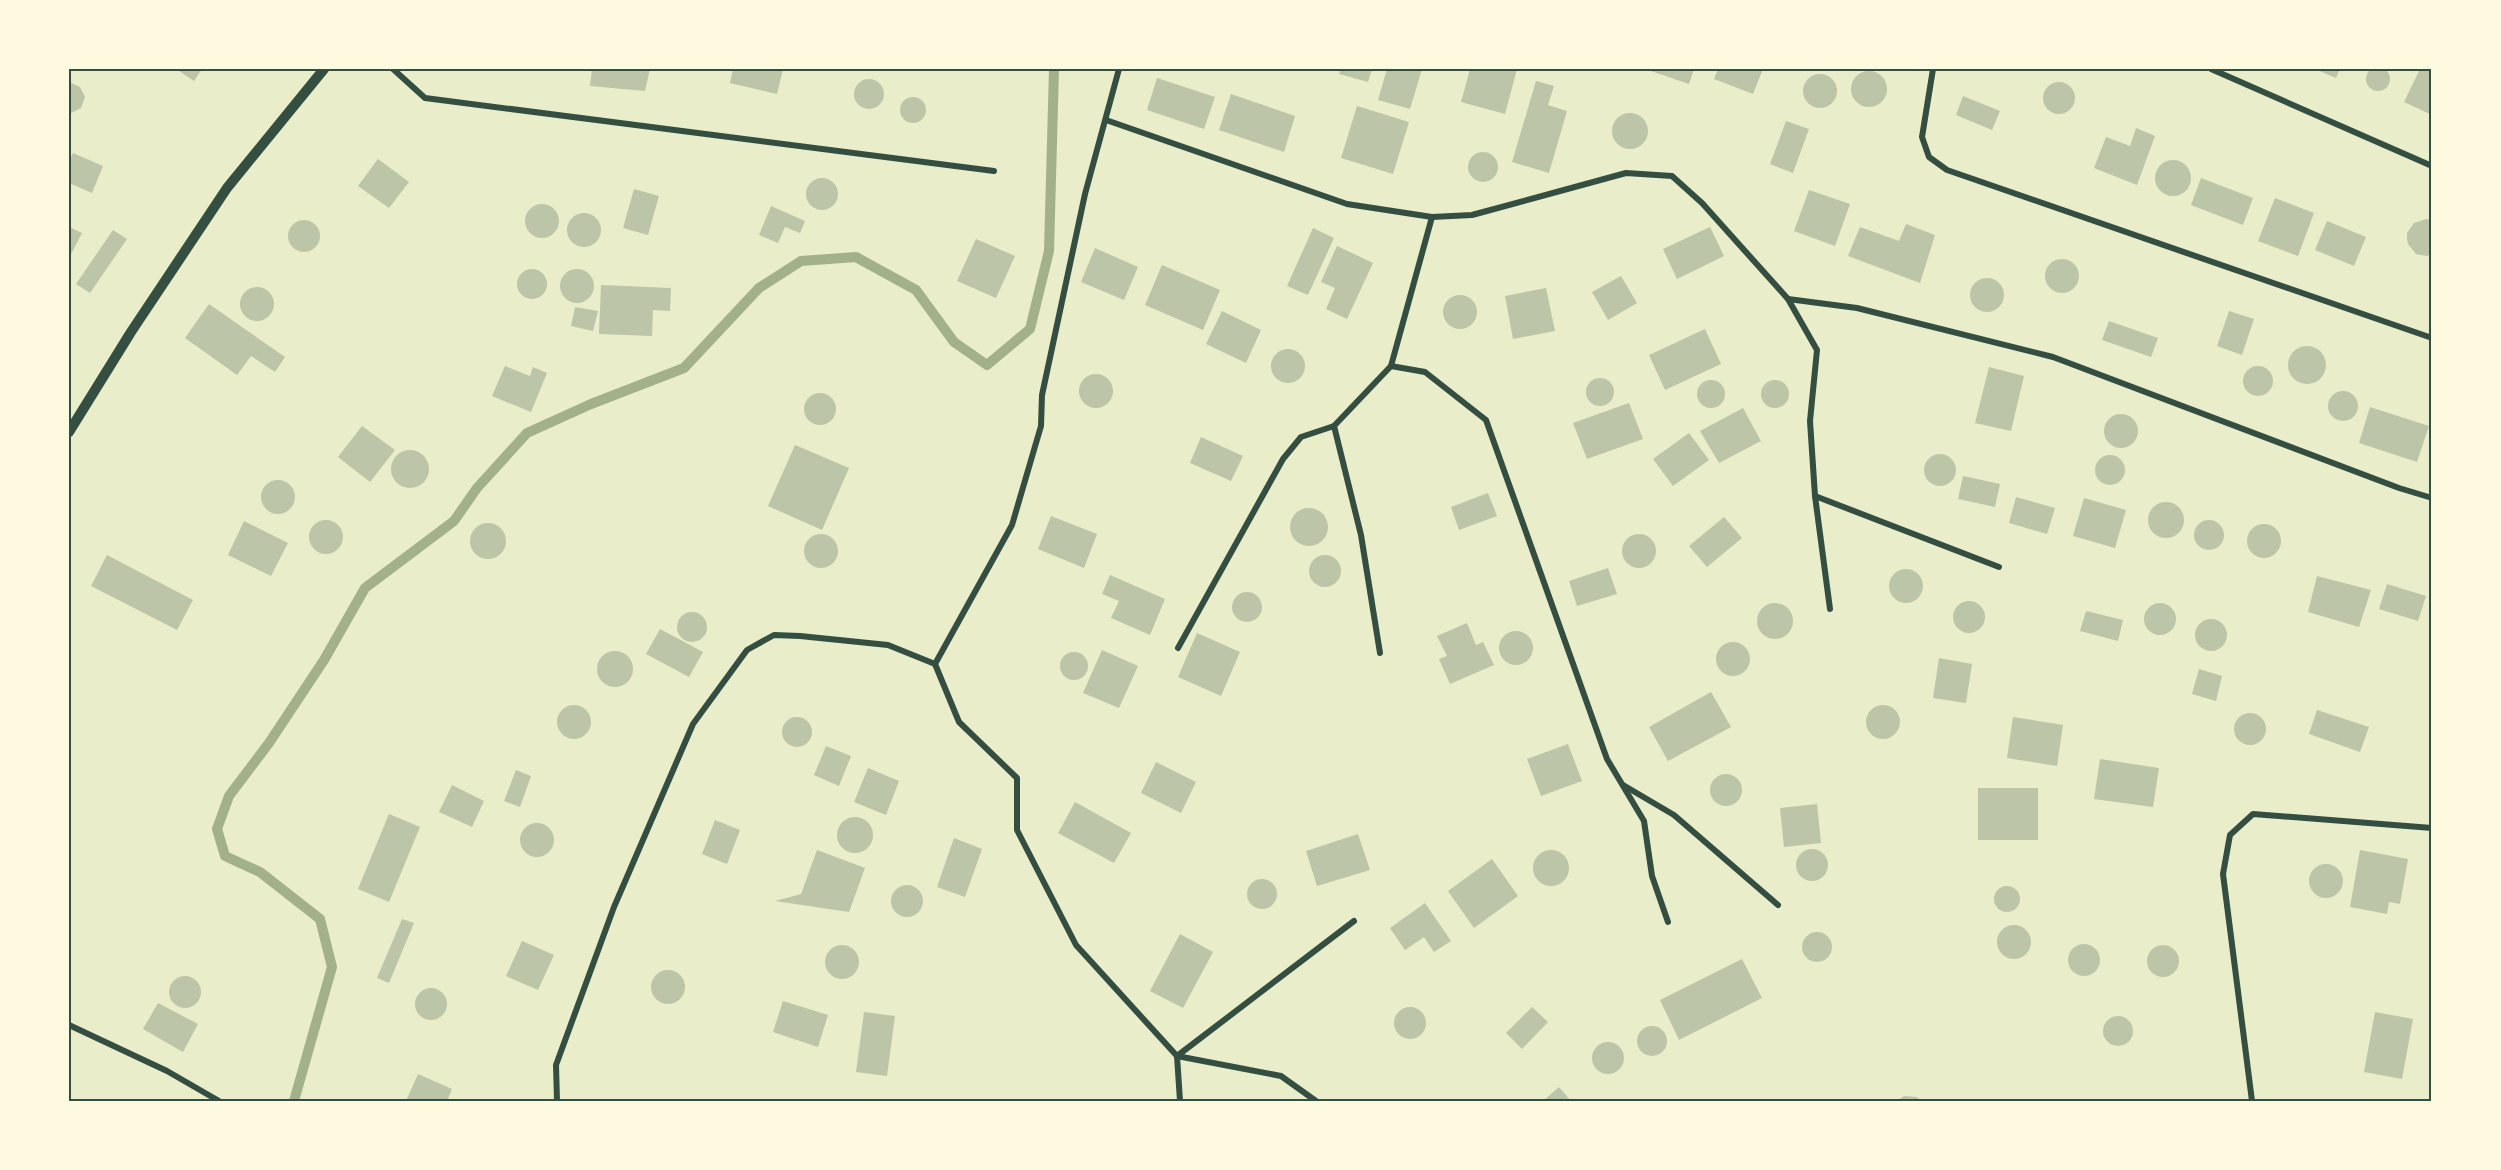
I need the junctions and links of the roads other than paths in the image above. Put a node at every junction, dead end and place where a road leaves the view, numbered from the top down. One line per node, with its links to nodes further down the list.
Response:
1 (324, 69): 14 (street)
2 (393, 69): 8 (street)
3 (1119, 69): 6 (street)
4 (1933, 69): 11 (street)
5 (2211, 69): 7 (street)
6 (1106, 120): 9 (street); 21 (street)
7 (2432, 166)
8 (994, 171)
9 (1432, 217): 10 (street); 12 (street)
10 (1788, 300): 15 (street); 16 (street)
11 (2432, 338)
12 (1390, 366): 13 (street); 22 (street)
13 (1334, 426): 19 (street); 20 (street)
14 (69, 432)
15 (1815, 496): 17 (street); 18 (street)
16 (2432, 498)
17 (1999, 567)
18 (1830, 609)
19 (1178, 648)
20 (1380, 653)
21 (935, 664): 28 (street); 30 (street)
22 (1623, 785): 24 (street); 26 (street)
23 (2432, 828): 33 (street)
24 (1778, 905)
25 (1354, 921): 28 (street)
26 (1668, 922)
27 (69, 1025): 29 (street)
28 (1177, 1056): 31 (street); 32 (street)
29 (219, 1101)
30 (557, 1101)
31 (1180, 1101)
32 (1316, 1101)
33 (2252, 1101)

